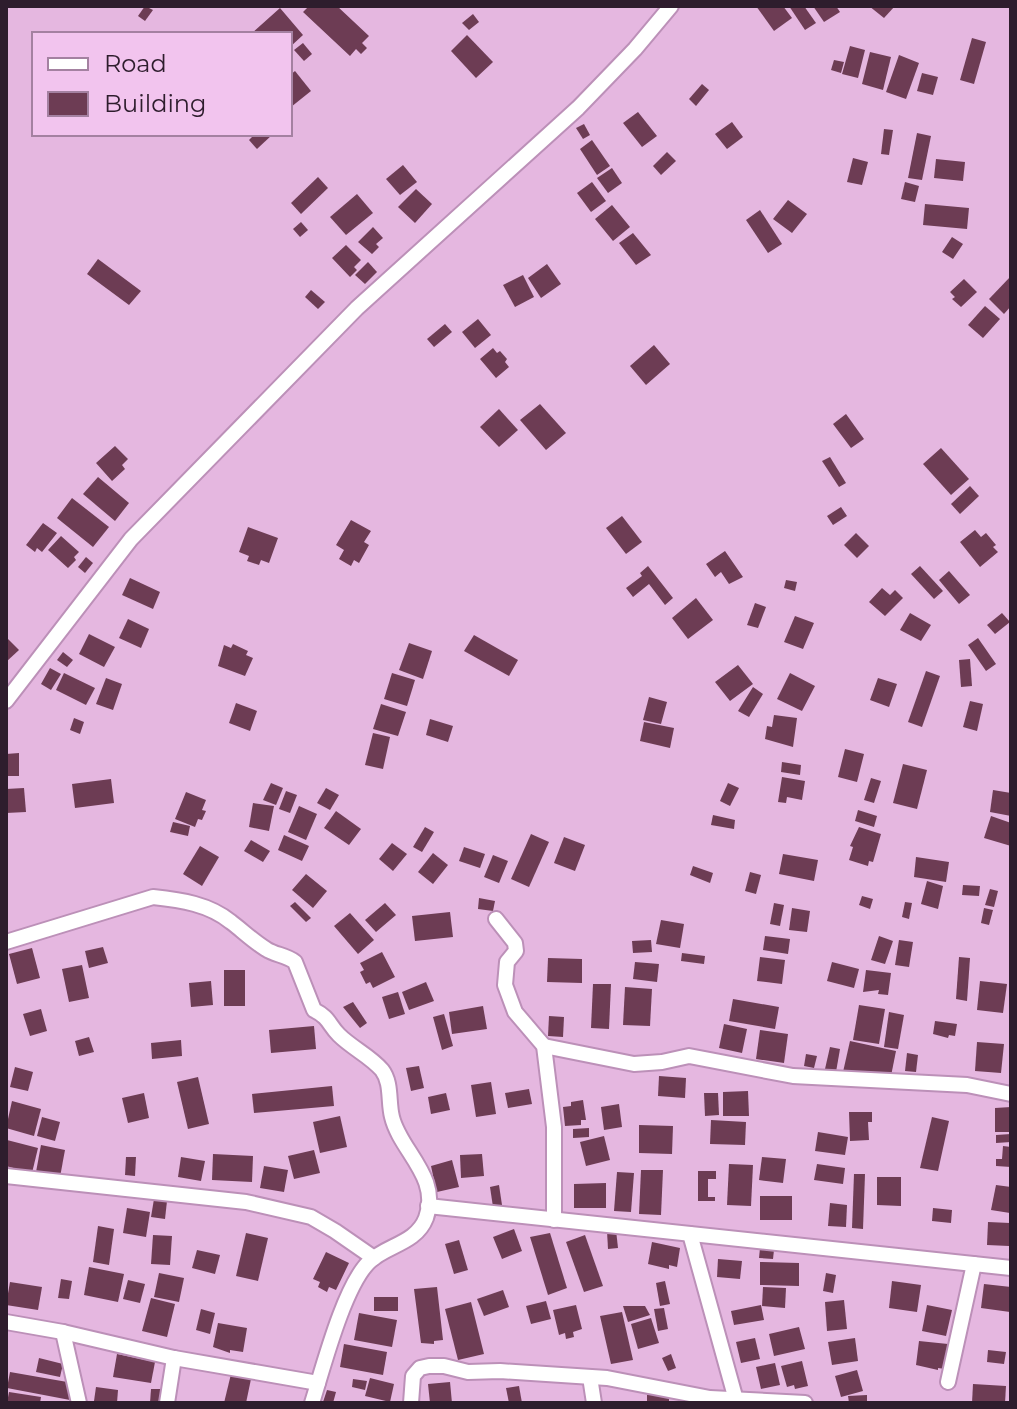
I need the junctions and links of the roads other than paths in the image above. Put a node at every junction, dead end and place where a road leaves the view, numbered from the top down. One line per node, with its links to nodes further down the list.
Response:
1 (671, 6): 2 (street)
2 (6, 701)
3 (496, 919): 5 (street)
4 (6, 942): 8 (street)
5 (544, 1046): 6 (street); 9 (street)
6 (1011, 1094)
7 (6, 1176): 11 (street)
8 (428, 1206): 9 (street); 11 (street)
9 (554, 1220): 10 (street)
10 (690, 1234): 12 (street); 20 (street)
11 (374, 1258): 19 (street)
12 (974, 1264): 13 (street); 18 (street)
13 (1011, 1268)
14 (6, 1322): 15 (street)
15 (63, 1332): 16 (street); 21 (street)
16 (174, 1358): 19 (street); 22 (street)
17 (590, 1377): 20 (street); 24 (street); 25 (street)
18 (948, 1382)
19 (318, 1383): 23 (street)
20 (745, 1402): 26 (street)
21 (79, 1403)
22 (167, 1403)
23 (312, 1403)
24 (411, 1403)
25 (594, 1403)
26 (805, 1403)

